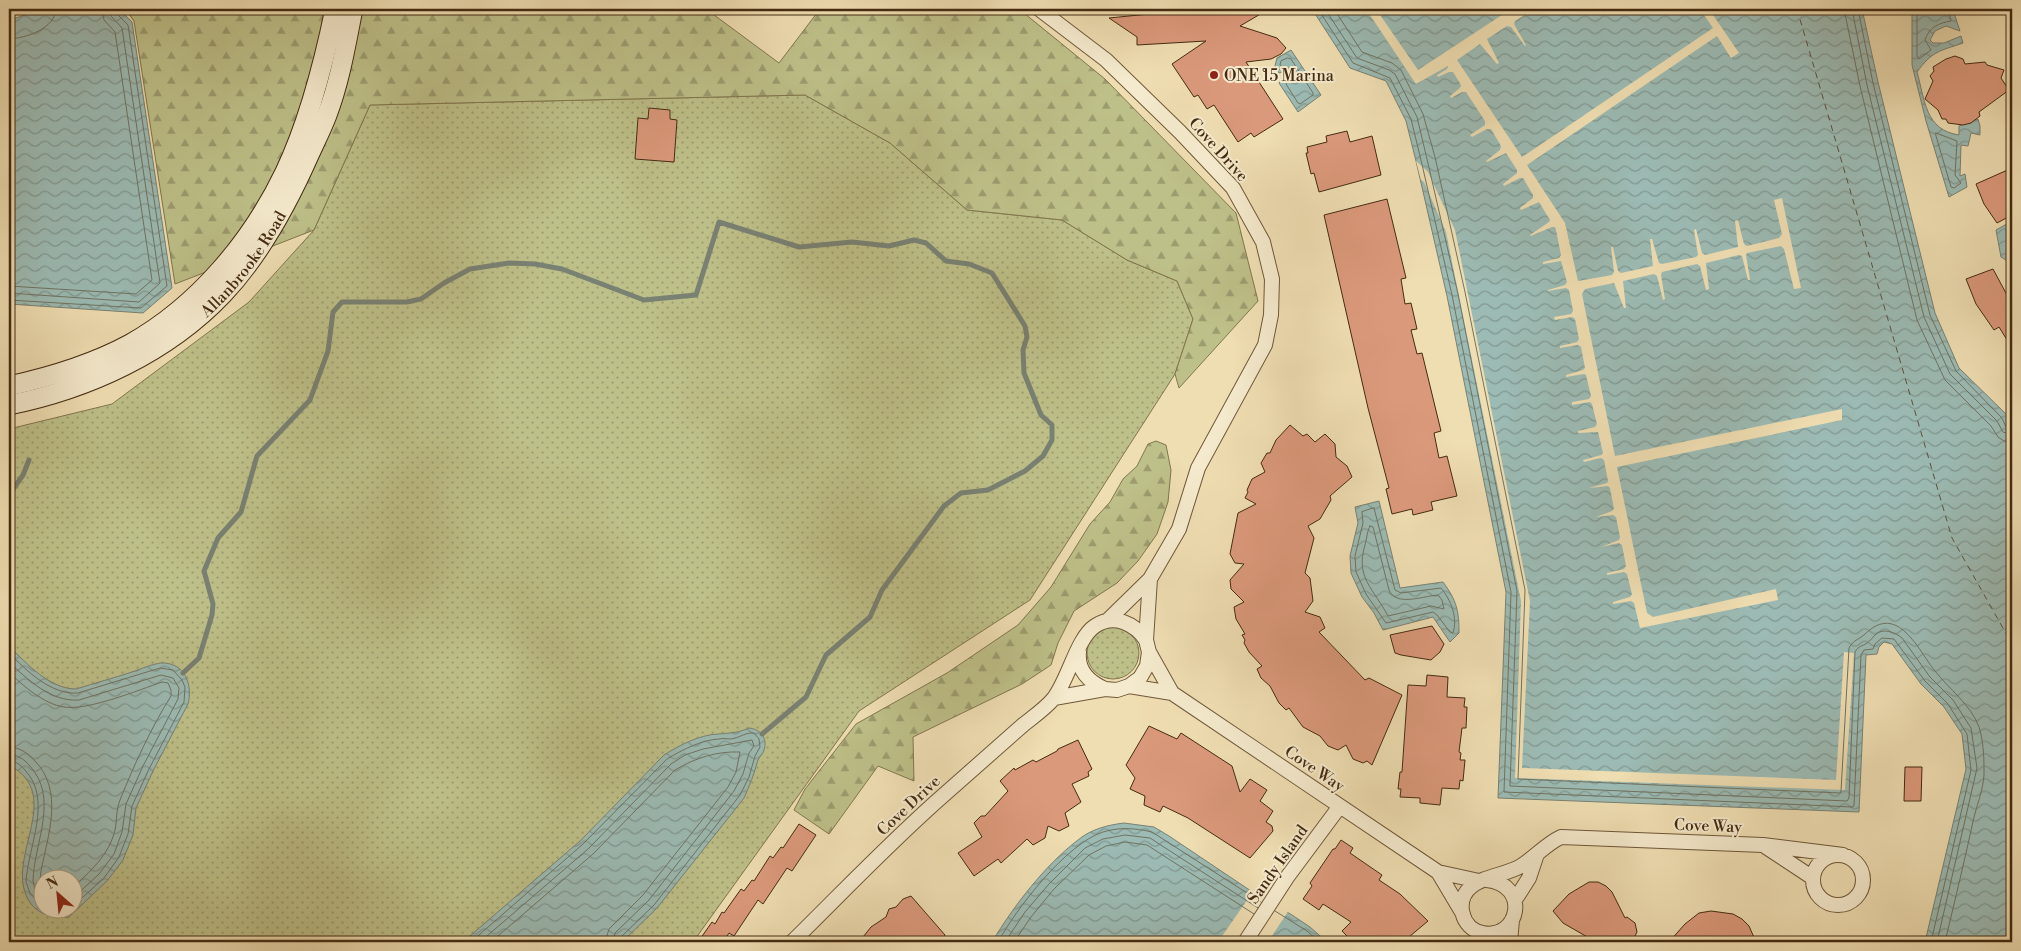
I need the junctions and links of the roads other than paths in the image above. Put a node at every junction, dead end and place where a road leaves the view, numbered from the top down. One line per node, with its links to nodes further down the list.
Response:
1 (335, 9): 4 (street, Allanbrooke Road)
2 (353, 9): 5 (street, Allanbrooke Road)
3 (1039, 9): 6 (street, Cove Drive)
4 (9, 386)
5 (9, 405)
6 (1150, 579): 7 (street, Cove Drive); 9 (street, Cove Drive)
7 (1107, 621): 8 (street, Cove Drive); 9 (street)
8 (1081, 644): 11 (street); 13 (street, Cove Drive)
9 (1147, 646): 10 (street, Cove Drive); 12 (street, Cove Way)
10 (1129, 686): 11 (street); 12 (street, Cove Way)
11 (1105, 689): 13 (street)
12 (1172, 693): 14 (street, Cove Way)
13 (1054, 698): 25 (street, Cove Drive)
14 (1340, 806): 18 (street, Cove Way); 26 (street, Sandy Island)
15 (1763, 845): 16 (street, Cove Way); 17 (street, Cove Way); 19 (street, Cove Way)
16 (1537, 854): 20 (street, Cove Way); 21 (street)
17 (1842, 855): 19 (street); 19 (street)
18 (1438, 872): 20 (street, Cove Way); 22 (street, Cove Way)
19 (1813, 878)
20 (1483, 881): 21 (street, Cove Way); 22 (street, Cove Way)
21 (1515, 900): 23 (street)
22 (1463, 914): 24 (street, Cove Way)
23 (1512, 920): 24 (street, Cove Way); 27 (street)
24 (1484, 938)
25 (792, 942)
26 (1244, 942)
27 (1510, 942)

